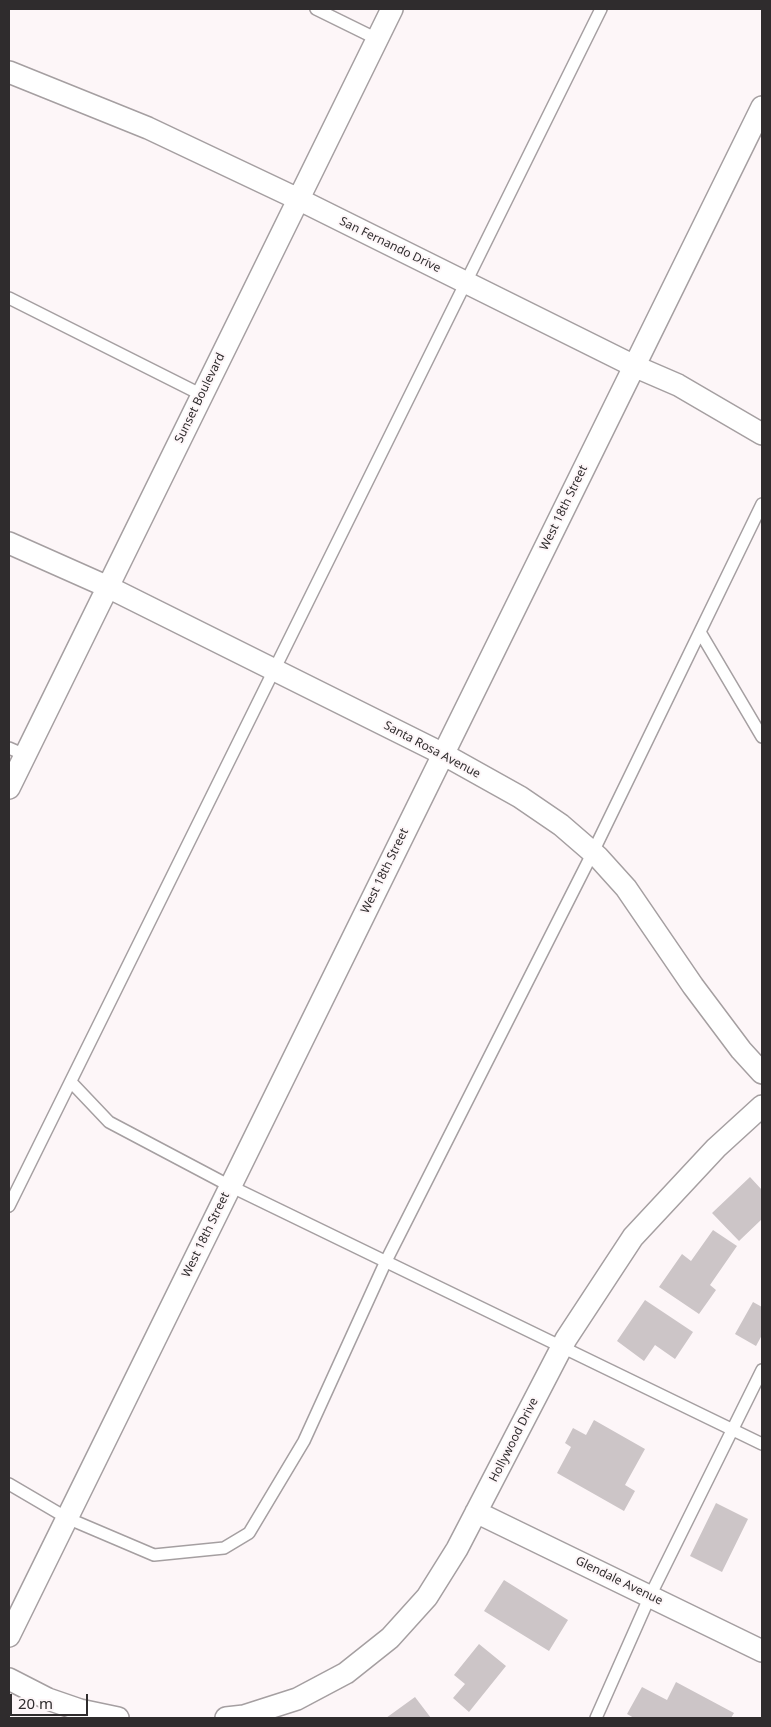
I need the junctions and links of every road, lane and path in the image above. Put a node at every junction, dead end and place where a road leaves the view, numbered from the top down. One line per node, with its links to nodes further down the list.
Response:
1 (316, 9): 4 (lane)
2 (392, 9): 4 (street, Sunset Boulevard)
3 (601, 9): 8 (lane)
4 (377, 38): 7 (street, Sunset Boulevard)
5 (9, 72): 7 (street, San Fernando Drive)
6 (762, 107): 10 (street, West 18th Street)
7 (298, 199): 8 (street, San Fernando Drive); 11 (street, Sunset Boulevard)
8 (466, 283): 10 (street, San Fernando Drive); 17 (lane)
9 (9, 298): 11 (lane)
10 (634, 366): 12 (street, San Fernando Drive); 20 (street, West 18th Street)
11 (202, 395): 15 (street, Sunset Boulevard)
12 (762, 434)
13 (762, 504): 16 (lane)
14 (9, 543): 15 (street, Santa Rosa Avenue)
15 (108, 586): 17 (street, Santa Rosa Avenue); 19 (street, Sunset Boulevard)
16 (700, 632): 18 (lane); 22 (lane)
17 (275, 670): 20 (street, Santa Rosa Avenue); 24 (lane)
18 (762, 737)
19 (17, 751): 21 (street, Sunset Boulevard)
20 (443, 754): 22 (street, Santa Rosa Avenue); 26 (street, West 18th Street)
21 (9, 788)
22 (593, 852): 23 (street, Santa Rosa Avenue); 28 (lane)
23 (762, 1074)
24 (70, 1082): 26 (lane); 27 (lane)
25 (762, 1106): 29 (street, Hollywood Drive)
26 (230, 1186): 28 (lane); 35 (street, West 18th Street)
27 (9, 1206)
28 (386, 1261): 29 (lane); 35 (lane)
29 (562, 1346): 31 (lane); 34 (street, Hollywood Drive)
30 (762, 1370): 31 (lane)
31 (733, 1429): 32 (lane); 36 (lane)
32 (762, 1444)
33 (9, 1484): 35 (lane)
34 (476, 1512): 36 (street, Glendale Avenue); 41 (street, Hollywood Drive)
35 (67, 1518): 37 (street, West 18th Street)
36 (650, 1596): 38 (street, Glendale Avenue); 42 (lane)
37 (9, 1636)
38 (762, 1651)
39 (9, 1679): 40 (street)
40 (118, 1718)
41 (226, 1718)
42 (596, 1718)

